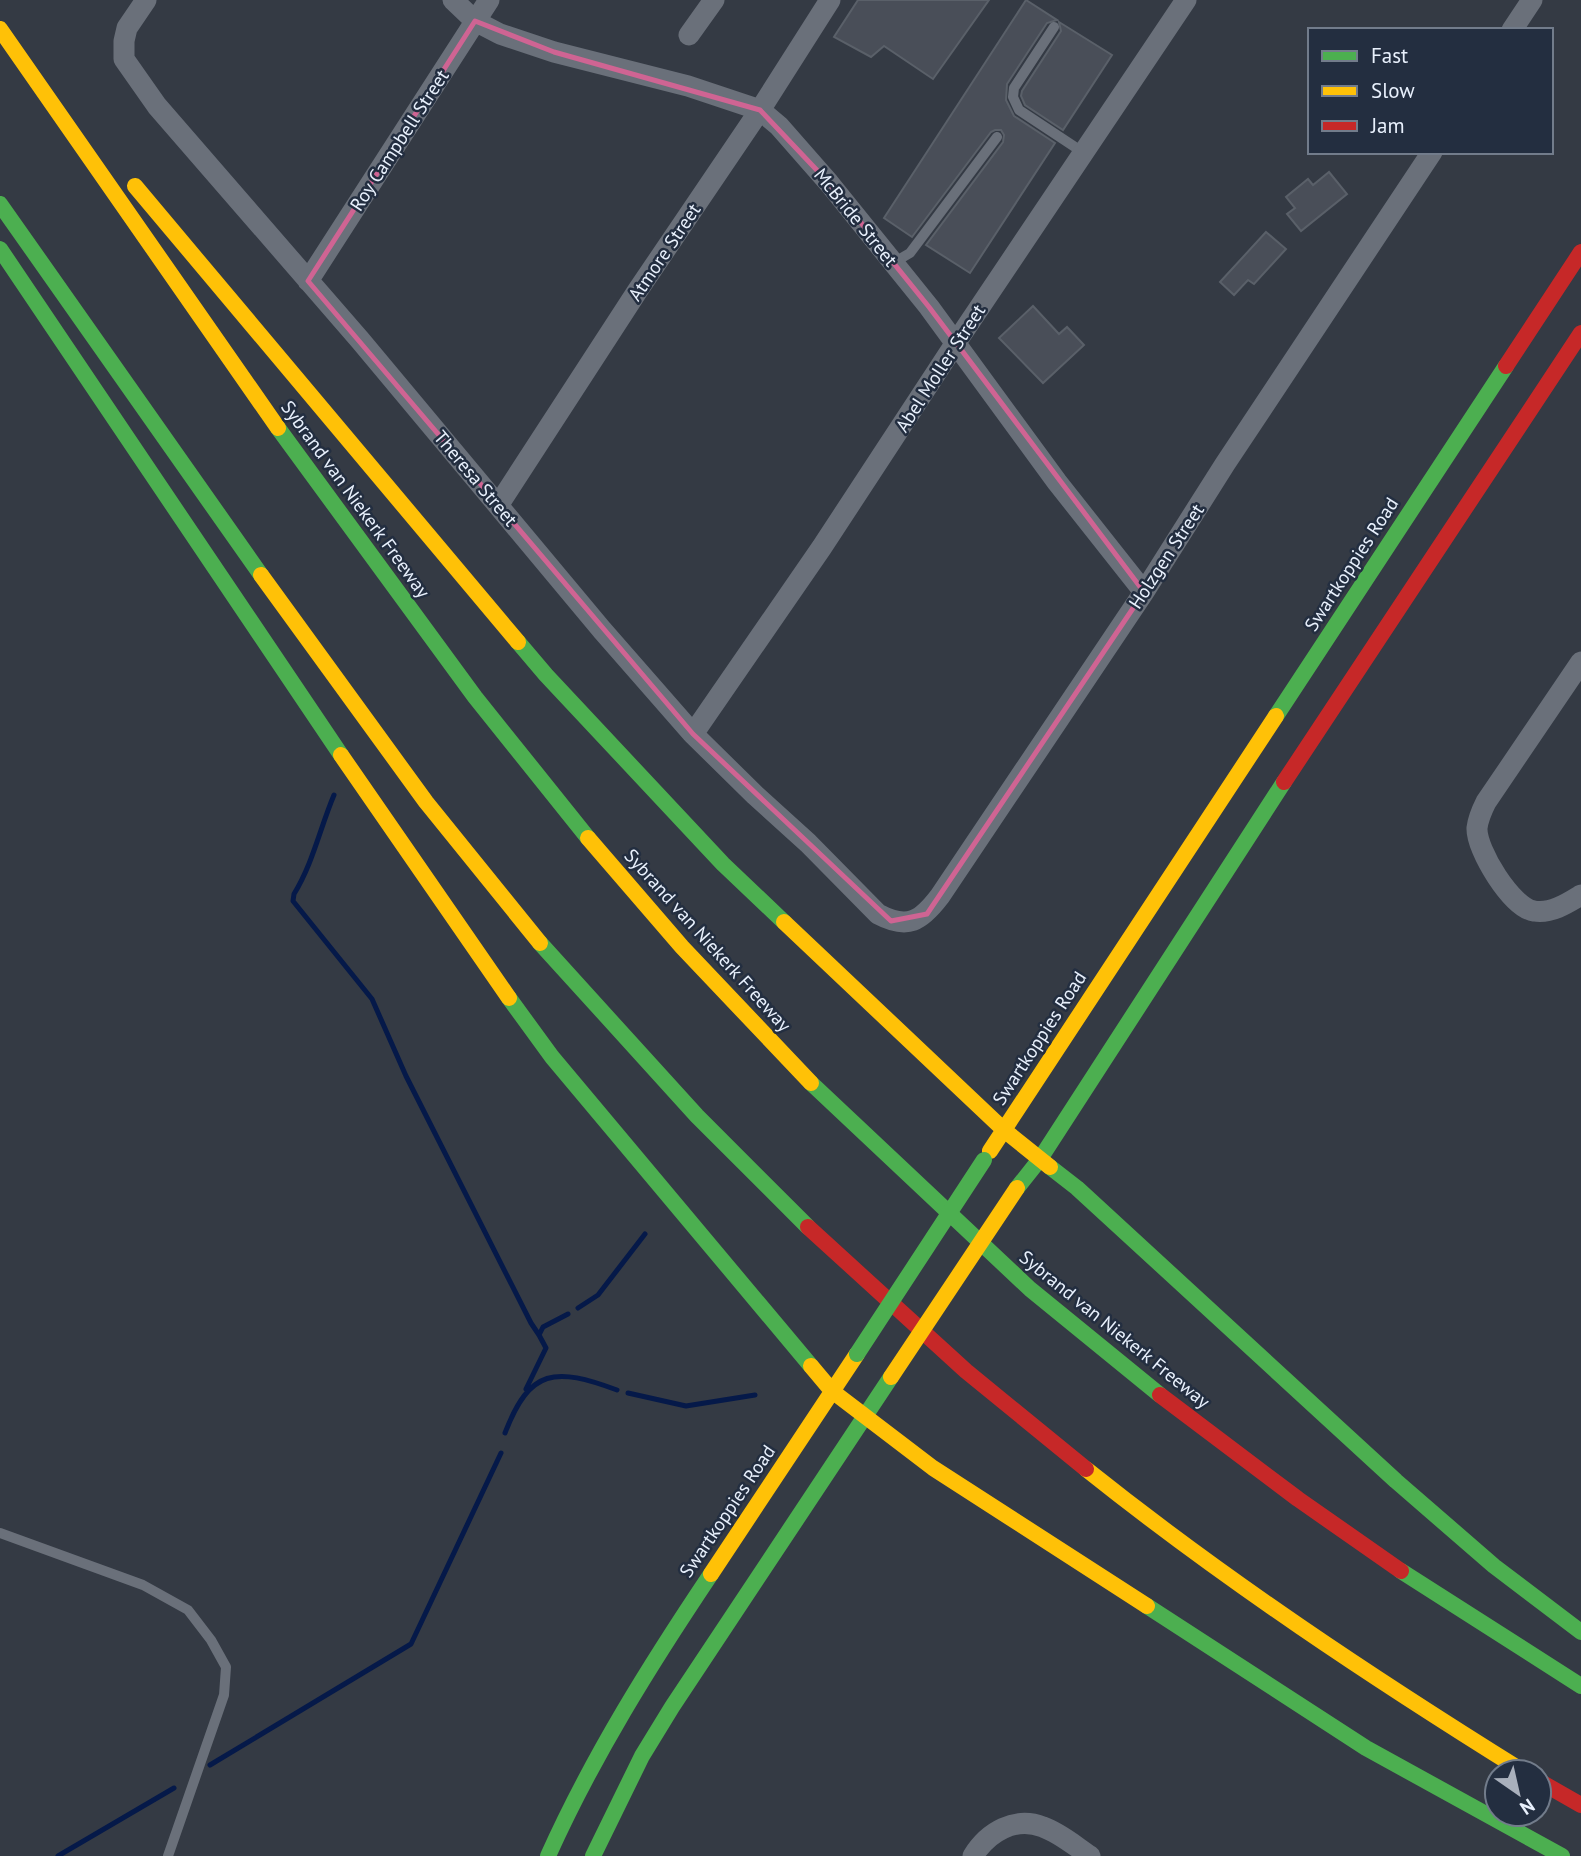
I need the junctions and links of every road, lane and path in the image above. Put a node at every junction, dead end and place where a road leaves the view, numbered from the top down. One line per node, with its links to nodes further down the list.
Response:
1 (453, 0): 8 (street, McBride Street)
2 (489, 0): 8 (street, Roy Campbell Street)
3 (714, 0): 12 (street)
4 (830, 0): 14 (street, Atmore Street)
5 (1186, 0): 17 (street, Abel Moller Street)
6 (1532, 0): 10 (street)
7 (141, 8): 24 (street, Theresa Street)
8 (475, 21): 14 (street, McBride Street); 24 (street, Roy Campbell Street)
9 (1054, 27): 17 (lane)
10 (1513, 28)
11 (0, 30): 13 (main road, Sybrand van Niekerk Freeway)
12 (689, 35)
13 (55, 108): 16 (main road); 39 (main road, Sybrand van Niekerk Freeway)
14 (760, 110): 23 (street, McBride Street); 27 (street, Atmore Street)
15 (997, 137): 23 (lane)
16 (97, 140)
17 (1084, 153): 26 (street, Abel Moller Street)
18 (1431, 154): 28 (street, Holzgen Street)
19 (128, 177): 33 (main road)
20 (0, 204): 40 (main road)
21 (0, 248): 35 (main road)
22 (1581, 252): 33 (main road, Swartkoppies Road)
23 (893, 263): 26 (street, McBride Street)
24 (308, 281): 27 (street, Theresa Street)
25 (1581, 333): 34 (main road)
26 (955, 344): 28 (street, McBride Street); 30 (street, Abel Moller Street)
27 (499, 504): 30 (street, Theresa Street)
28 (1144, 592): 32 (street, Holzgen Street)
29 (1581, 662): 31 (street)
30 (693, 734): 32 (street, Theresa Street)
31 (1581, 895)
32 (877, 914)
33 (1004, 1130): 34 (main road); 35 (main road, Swartkoppies Road, bridge)
34 (1040, 1159): 36 (main road, bridge); 38 (main road)
35 (832, 1391): 36 (main road); 44 (main road, Swartkoppies Road)
36 (864, 1416): 45 (main road); 48 (main road)
37 (0, 1533): 43 (lane)
38 (1581, 1632)
39 (1581, 1686)
40 (1501, 1758)
41 (1553, 1789): 42 (main road)
42 (1581, 1805)
43 (168, 1856)
44 (548, 1856)
45 (593, 1856)
46 (973, 1856): 47 (street)
47 (1090, 1856)
48 (1562, 1856)

